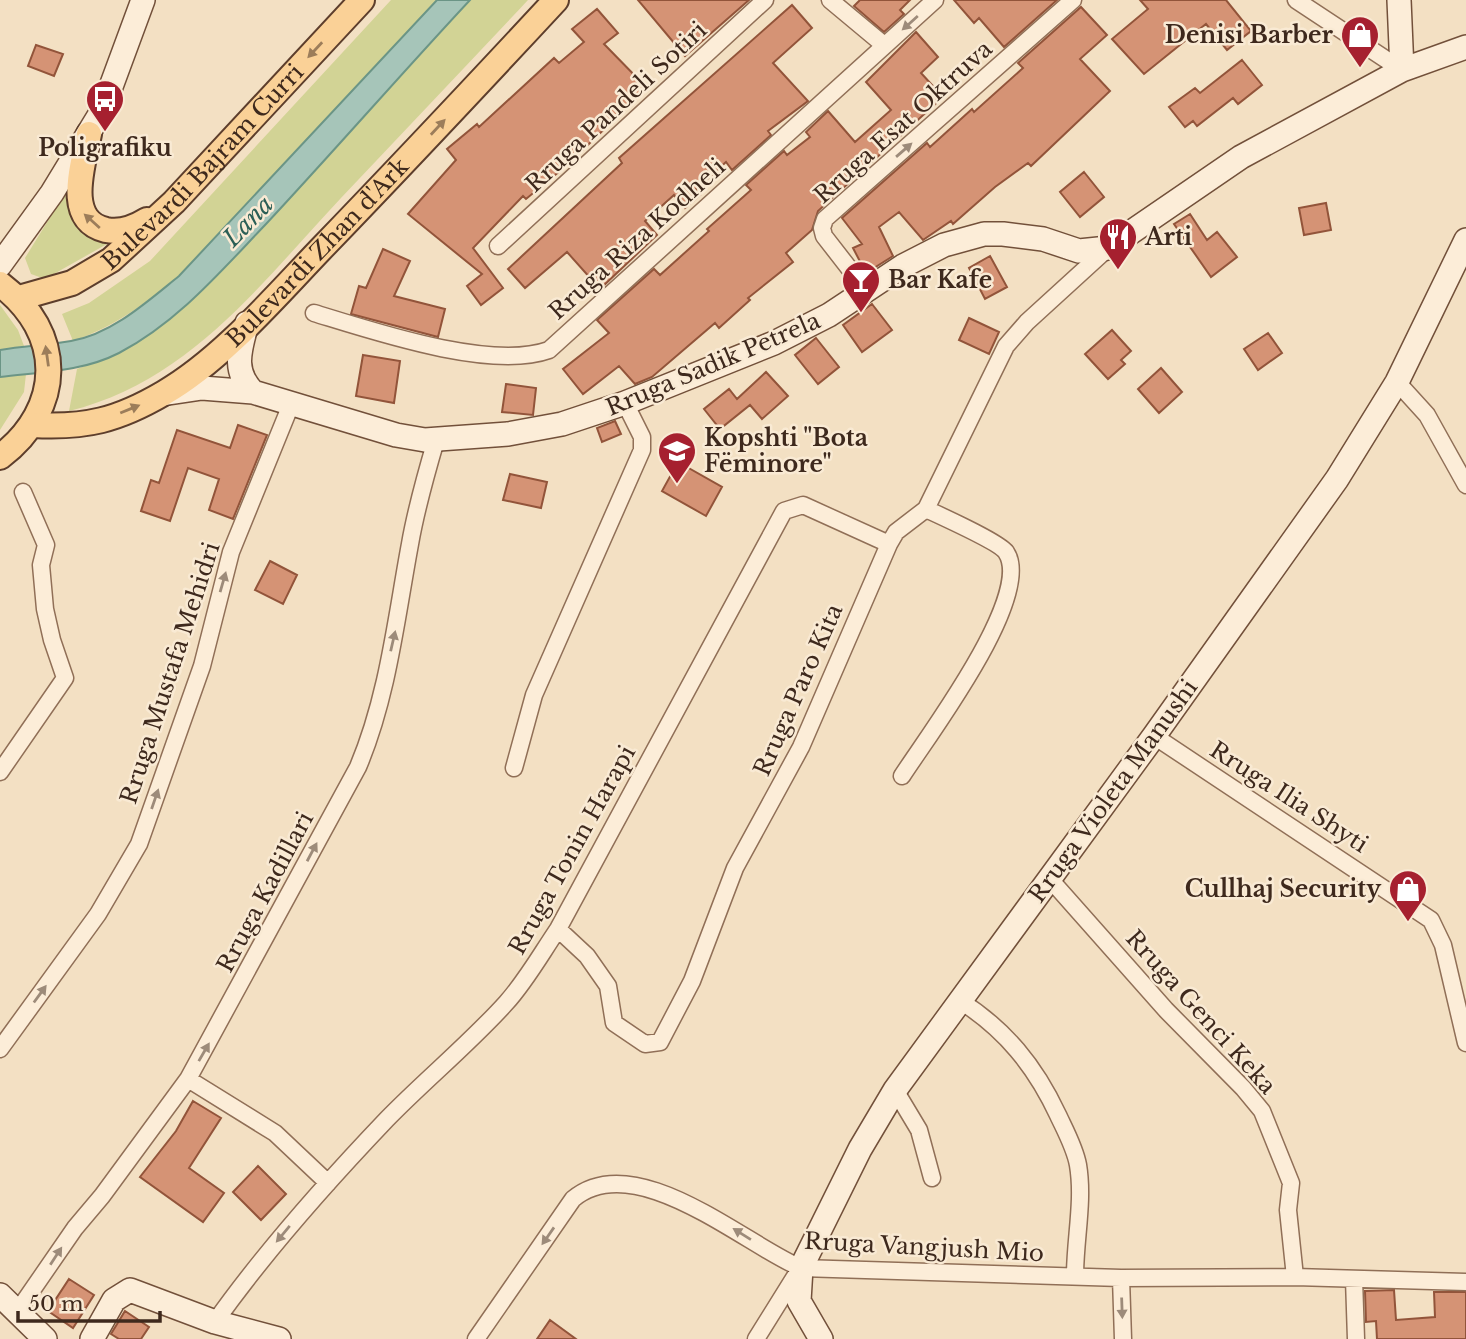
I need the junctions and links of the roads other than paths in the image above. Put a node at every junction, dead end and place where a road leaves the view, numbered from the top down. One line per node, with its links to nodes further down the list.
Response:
1 (143, 0): 13 (main road)
2 (362, 0): 14 (main road, Bulevardi Bajram Curri, one-way to 14)
3 (556, 0): 22 (main road, Bulevardi Zhan d'Ark, one-way to 3)
4 (765, 0): 16 (street, Rruga Pandeli Sotiri)
5 (830, 0): 10 (street)
6 (935, 0): 10 (street, Rruga Riza Kodheli, one-way to 10)
7 (1073, 0): 19 (street, Rruga Esat Oktruva, one-way to 7)
8 (1296, 0): 12 (street)
9 (1399, 0): 12 (main road)
10 (884, 45): 21 (street, Rruga Riza Kodheli)
11 (1466, 47): 12 (main road)
12 (1402, 70): 17 (main road)
13 (89, 134): 14 (main road, one-way to 13); 18 (main road)
14 (174, 202): 20 (main road, Bulevardi Bajram Curri)
15 (1466, 240): 23 (main road, Rruga Violeta Manushi)
16 (498, 246)
17 (1108, 248): 19 (main road, Rruga Sadik Petrela); 33 (street, Rruga Paro Kita)
18 (0, 265)
19 (866, 290): 27 (main road, Rruga Sadik Petrela)
20 (9, 291): 28 (main road, one-way to 20)
21 (314, 313)
22 (247, 323): 24 (main road); 25 (main road, Bulevardi Zhan d'Ark)
23 (1397, 382): 31 (street); 35 (main road, Rruga Violeta Manushi)
24 (253, 392): 25 (main road, Rruga Sadik Petrela); 26 (main road, Rruga Sadik Petrela)
25 (162, 394): 28 (main road, Bulevardi Zhan d'Ark, one-way to 25)
26 (292, 402): 29 (main road, Rruga Sadik Petrela); 43 (street, Rruga Mustafa Mehidri, one-way to 26)
27 (625, 403): 29 (main road, Rruga Sadik Petrela); 36 (street)
28 (33, 425): 30 (main road)
29 (436, 440): 44 (street, Rruga Kadillari, one-way to 29)
30 (0, 457)
31 (1466, 485)
32 (23, 492): 37 (street)
33 (926, 509): 34 (street, Rruga Paro Kita); 38 (street)
34 (889, 544): 40 (street, Rruga Tonin Harapi); 40 (street, Rruga Paro Kita)
35 (1154, 736): 39 (main road, Rruga Violeta Manushi); 42 (street, Rruga Ilia Shyti)
36 (514, 768)
37 (0, 772)
38 (902, 776)
39 (1049, 878): 41 (main road, Rruga Violeta Manushi); 50 (street, Rruga Genci Keka)
40 (558, 929): 47 (street, Rruga Tonin Harapi)
41 (959, 1000): 45 (main road, Rruga Violeta Manushi); 49 (street)
42 (1466, 1043)
43 (0, 1049)
44 (188, 1079): 47 (street); 55 (street, Rruga Kadillari, one-way to 44)
45 (895, 1090): 46 (street); 48 (main road, Rruga Violeta Manushi)
46 (932, 1178)
47 (328, 1183): 56 (street, Rruga Tonin Harapi, one-way to 56)
48 (801, 1268): 49 (street, Rruga Vangjush Mio); 60 (street, Rruga Vangjush Mio, one-way to 60); 61 (street, Rruga Violeta Manushi); 62 (main road)
49 (1075, 1276): 51 (street, Rruga Vangjush Mio)
50 (1295, 1277): 51 (street, Rruga Vangjush Mio); 52 (street, Rruga Vangjush Mio)
51 (1121, 1278): 63 (street, one-way to 63)
52 (1354, 1279): 53 (street, Rruga Vangjush Mio); 64 (street)
53 (1466, 1282)
54 (0, 1295): 55 (main road)
55 (17, 1312): 57 (main road)
56 (215, 1322): 58 (main road); 59 (main road)
57 (45, 1339)
58 (92, 1339)
59 (277, 1339)
60 (476, 1339)
61 (756, 1339)
62 (821, 1339)
63 (1123, 1339)
64 (1356, 1339)

